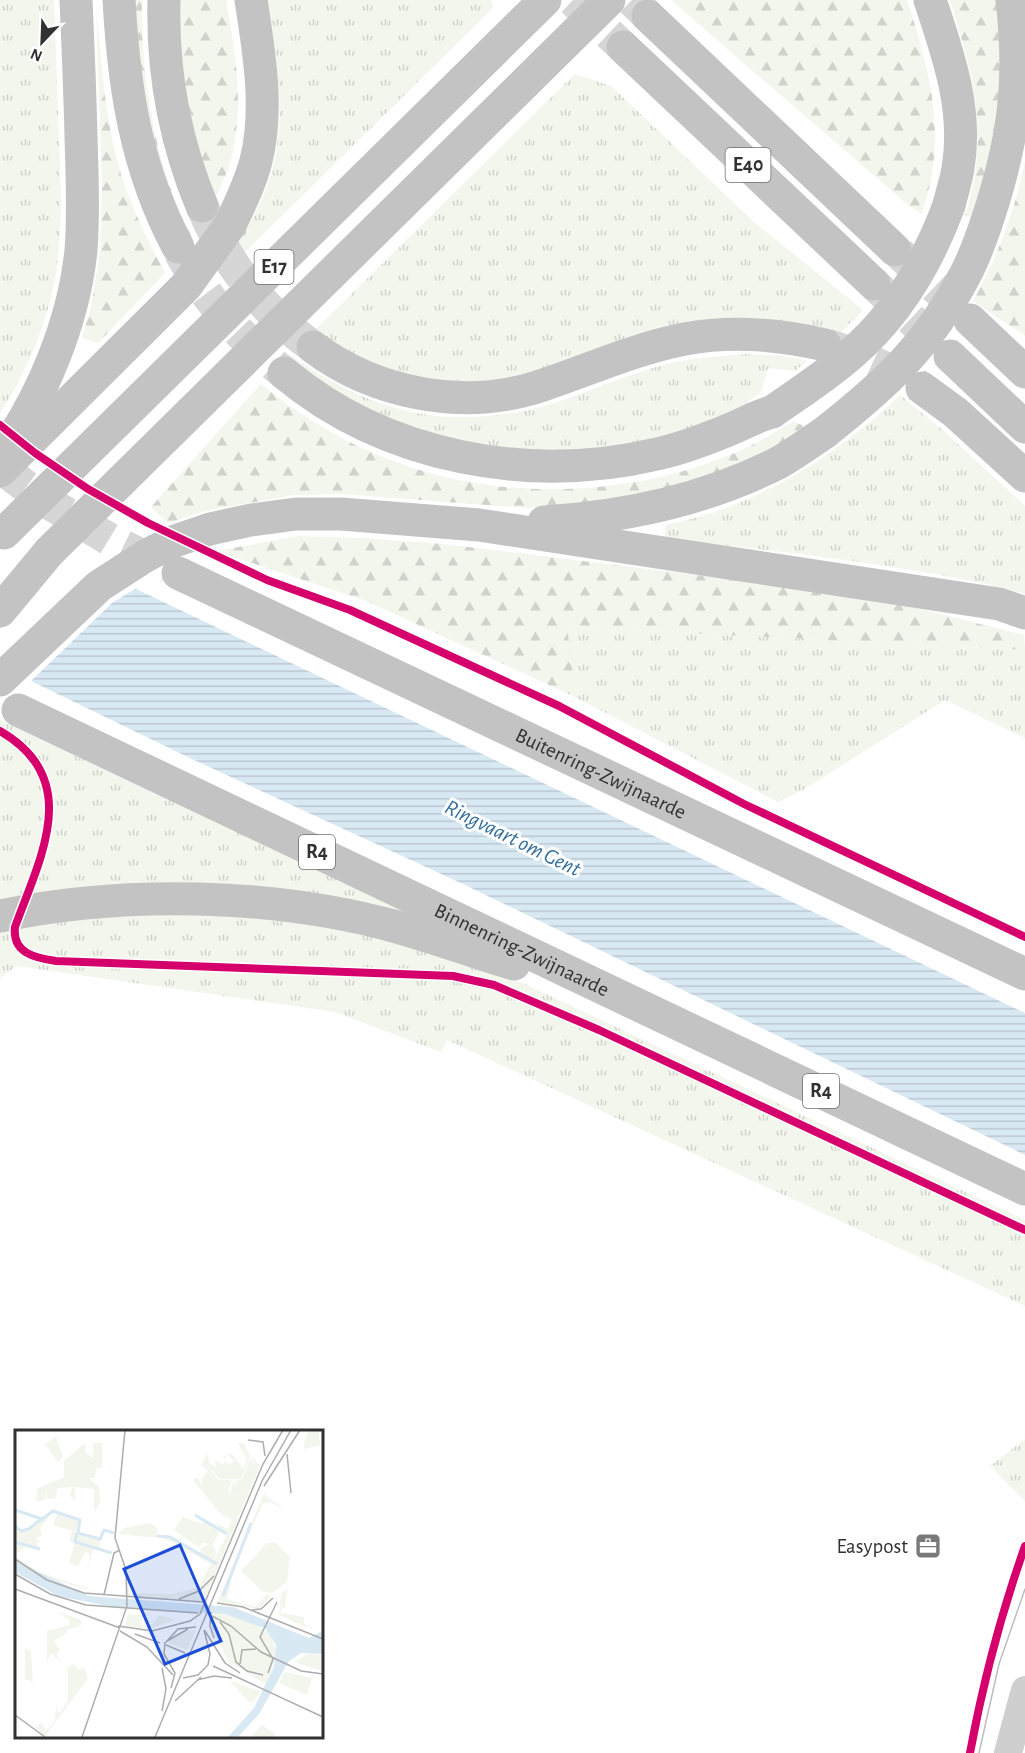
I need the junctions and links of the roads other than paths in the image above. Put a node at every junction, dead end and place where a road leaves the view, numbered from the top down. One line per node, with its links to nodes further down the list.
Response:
1 (76, 0): 23 (highway)
2 (119, 0): 12 (highway)
3 (164, 0): 11 (highway)
4 (252, 0): 24 (highway, bridge)
5 (545, 0): 27 (highway, E17, bridge)
6 (609, 0): 28 (highway, E17, bridge)
7 (930, 0): 20 (highway, bridge)
8 (1012, 0): 26 (highway, bridge)
9 (648, 16): 13 (highway, E40)
10 (622, 47): 14 (highway, E40)
11 (202, 206)
12 (178, 247)
13 (895, 250)
14 (874, 284)
15 (970, 320): 19 (highway)
16 (825, 345): 17 (highway)
17 (313, 348)
18 (950, 356): 22 (highway)
19 (1025, 372)
20 (284, 373)
21 (922, 388): 25 (highway)
22 (1025, 427)
23 (0, 456)
24 (0, 471)
25 (1025, 476)
26 (479, 525): 32 (highway); 33 (highway, bridge)
27 (0, 537)
28 (49, 552): 30 (highway, E17); 31 (highway, E17)
29 (178, 573): 36 (highway, Buitenring-Zwijnaarde)
30 (0, 598)
31 (0, 611)
32 (1025, 613)
33 (0, 680)
34 (18, 710): 37 (highway, Binnenring-Zwijnaarde / R4)
35 (0, 916): 37 (highway, R4)
36 (1025, 974)
37 (616, 994): 38 (highway, Binnenring-Zwijnaarde / R4)
38 (1025, 1189)
39 (1025, 1690): 40 (street)
40 (1008, 1753)

